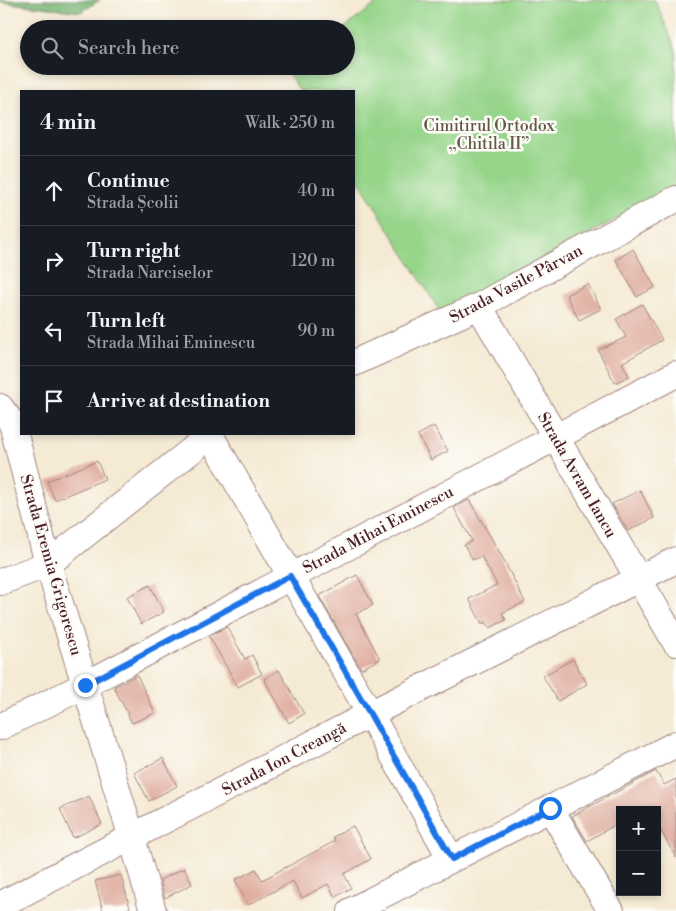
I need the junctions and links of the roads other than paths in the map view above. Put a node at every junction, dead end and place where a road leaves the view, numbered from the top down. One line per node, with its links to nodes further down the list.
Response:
1 (676, 199): 2 (street, Strada Vasile Pârvan)
2 (479, 306): 3 (street, Strada Vasile Pârvan); 8 (street, Strada Avram Iancu)
3 (355, 363)
4 (676, 374): 8 (street, Strada Mihai Eminescu)
5 (0, 407): 10 (street, Strada Eremia Grigorescu)
6 (210, 435): 10 (street)
7 (212, 435): 11 (street)
8 (555, 437): 11 (street, Strada Mihai Eminescu); 12 (street, Strada Avram Iancu)
9 (676, 560): 12 (street, Strada Ion Creangă)
10 (48, 564): 13 (street); 15 (street, Strada Eremia Grigorescu)
11 (290, 576): 15 (street, Strada Mihai Eminescu); 16 (street)
12 (638, 579): 14 (street, Strada Avram Iancu); 16 (street, Strada Ion Creangă)
13 (0, 582)
14 (676, 643)
15 (85, 685): 17 (street, Strada Mihai Eminescu); 20 (street, Strada Eremia Grigorescu)
16 (370, 714): 20 (street, Strada Ion Creangă); 21 (street)
17 (0, 727)
18 (676, 744): 19 (street)
19 (550, 808): 21 (street); 25 (street)
20 (132, 838): 22 (street, Strada Ion Creangă); 23 (street, Strada Eremia Grigorescu)
21 (452, 859): 24 (street)
22 (0, 904)
23 (153, 911)
24 (351, 911)
25 (611, 911)

